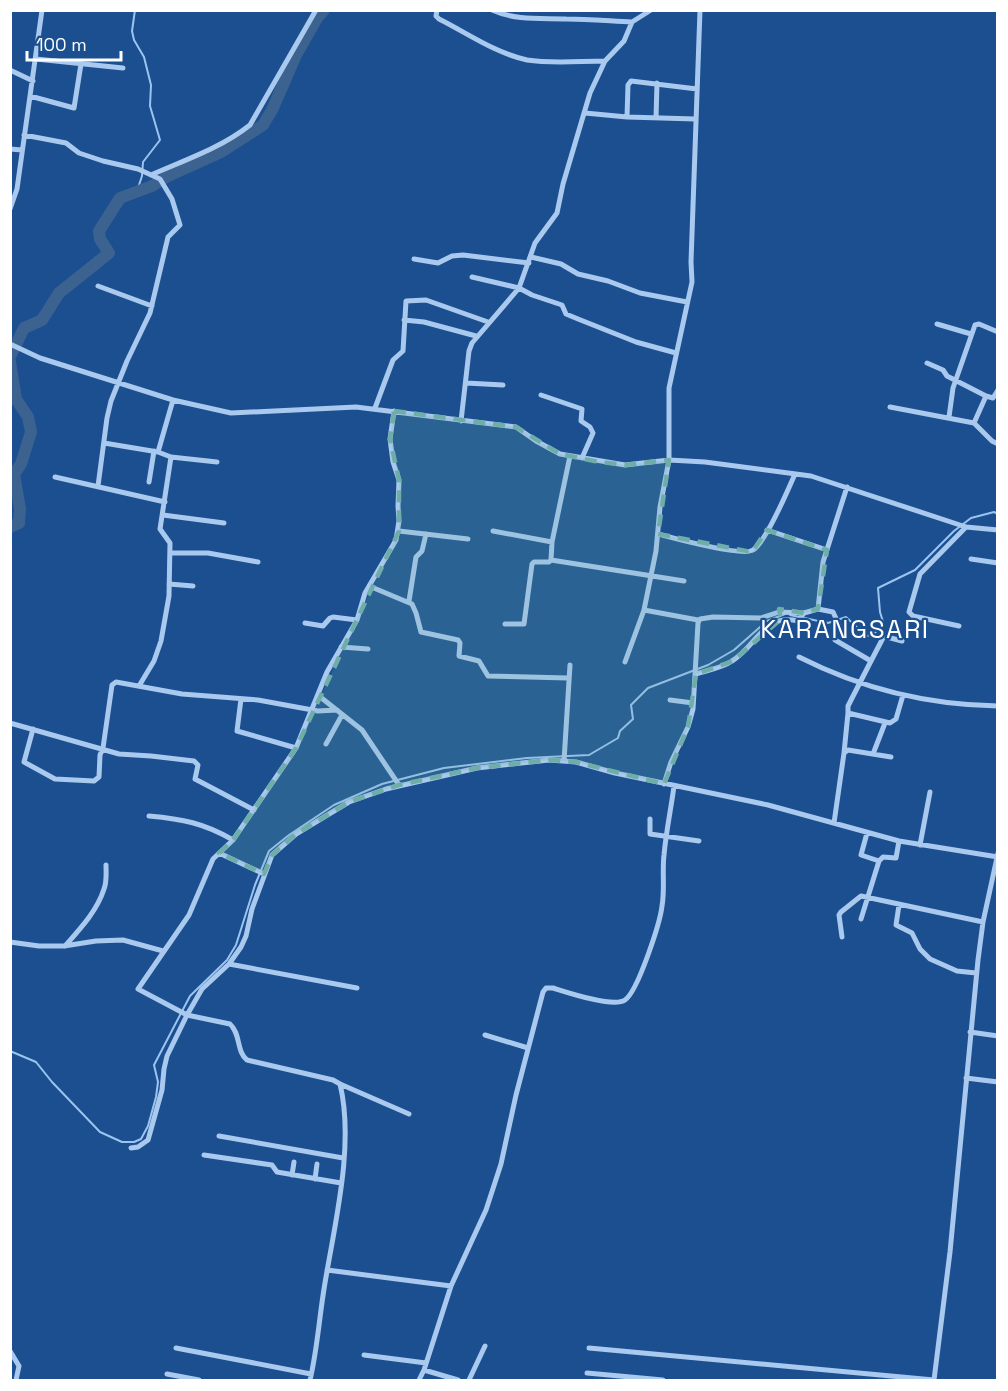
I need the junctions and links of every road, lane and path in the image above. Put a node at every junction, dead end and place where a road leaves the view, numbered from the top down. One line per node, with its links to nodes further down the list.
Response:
1 (42, 10): 8 (street)
2 (316, 10): 24 (street)
3 (437, 10): 9 (street)
4 (492, 10): 7 (street)
5 (651, 10): 7 (street)
6 (700, 10): 15 (street)
7 (632, 22): 9 (street)
8 (36, 59): 10 (street); 13 (street)
9 (605, 61): 17 (street)
10 (81, 64): 11 (street); 16 (street)
11 (123, 68)
12 (10, 70): 13 (street)
13 (33, 81): 16 (street)
14 (657, 83): 15 (street); 18 (street); 19 (street)
15 (697, 89): 20 (street)
16 (30, 96): 21 (street)
17 (585, 113): 18 (street); 27 (street)
18 (627, 117): 19 (street)
19 (656, 118): 20 (street)
20 (695, 119): 31 (street)
21 (24, 135): 23 (street); 24 (street)
22 (10, 149): 23 (street)
23 (22, 150): 25 (street)
24 (149, 175): 32 (street)
25 (10, 209)
26 (414, 259): 27 (street)
27 (530, 260): 30 (street); 31 (street)
28 (472, 277): 30 (street)
29 (98, 286): 32 (street)
30 (519, 288): 34 (street); 40 (street)
31 (687, 303): 40 (street)
32 (152, 306): 43 (street)
33 (404, 320): 34 (street); 38 (street); 51 (street)
34 (488, 322): 38 (street)
35 (937, 324): 37 (street)
36 (998, 332): 37 (street)
37 (971, 334): 42 (street)
38 (476, 336): 44 (street)
39 (10, 344): 43 (street)
40 (676, 353): 62 (street)
41 (927, 363): 42 (street)
42 (956, 380): 48 (street); 53 (street)
43 (118, 382): 49 (street); 56 (street)
44 (466, 383): 45 (street); 54 (street)
45 (503, 386)
46 (998, 390): 48 (street)
47 (541, 395): 61 (street)
48 (986, 396): 55 (street)
49 (173, 400): 51 (street); 58 (street)
50 (890, 407): 53 (street)
51 (375, 408): 52 (street)
52 (394, 411): 54 (street); 75 (street)
53 (949, 417): 55 (street)
54 (461, 421): 60 (street)
55 (974, 423): 57 (street)
56 (104, 443): 58 (street); 67 (street)
57 (998, 444)
58 (156, 452): 59 (street); 66 (street)
59 (171, 456): 63 (street); 69 (street)
60 (570, 456): 61 (street); 80 (street)
61 (582, 458): 62 (street)
62 (669, 460): 64 (street); 78 (street)
63 (218, 462)
64 (795, 474): 68 (street); 73 (street)
65 (55, 477): 67 (street)
66 (149, 482)
67 (98, 486): 69 (street)
68 (847, 488): 72 (street); 81 (street)
69 (165, 502): 70 (street)
70 (163, 515): 71 (street); 82 (street)
71 (224, 523)
72 (966, 526): 74 (street); 100 (street)
73 (767, 530): 78 (street); 81 (street)
74 (998, 530)
75 (399, 531): 77 (street); 91 (street)
76 (494, 531): 80 (street)
77 (426, 534): 79 (street); 92 (street)
78 (658, 534): 87 (street)
79 (468, 539)
80 (552, 542): 83 (street)
81 (827, 550): 93 (street)
82 (170, 554): 85 (street); 89 (street)
83 (551, 560): 87 (street); 99 (street)
84 (971, 560): 86 (street)
85 (258, 562)
86 (998, 563)
87 (651, 577): 88 (street); 94 (street)
88 (684, 581)
89 (170, 584): 90 (street); 111 (street)
90 (193, 586)
91 (369, 586): 92 (street); 96 (street)
92 (408, 601): 109 (street)
93 (818, 609): 95 (street); 105 (street)
94 (644, 610): 97 (street); 106 (street)
95 (780, 615): 97 (street); 108 (street)
96 (357, 620): 98 (street); 102 (street)
97 (698, 620): 108 (street)
98 (304, 623)
99 (505, 624)
100 (959, 626)
101 (902, 641): 105 (street)
102 (341, 647): 103 (street); 113 (street)
103 (368, 649)
104 (799, 657): 110 (street)
105 (871, 661): 110 (street)
106 (625, 662)
107 (570, 665): 109 (street)
108 (696, 672): 116 (street)
109 (568, 678): 130 (street)
110 (860, 684): 112 (street); 120 (street)
111 (139, 686): 114 (street); 126 (street)
112 (903, 695): 117 (street); 123 (street)
113 (319, 696): 118 (street); 119 (street)
114 (241, 699): 118 (street); 127 (street)
115 (670, 700): 116 (street)
116 (693, 703): 133 (street)
117 (998, 706)
118 (313, 709): 119 (street); 127 (street)
119 (337, 710): 121 (street)
120 (848, 713): 123 (street); 128 (street)
121 (342, 715): 125 (street); 132 (street)
122 (10, 723): 124 (street)
123 (885, 723): 129 (street)
124 (33, 729): 126 (street); 126 (street)
125 (326, 744)
126 (103, 748): 136 (street)
127 (296, 748): 136 (street)
128 (844, 753): 129 (street); 139 (street)
129 (873, 754): 131 (street)
130 (564, 757): 132 (street); 133 (street)
131 (891, 757)
132 (397, 781): 150 (street)
133 (664, 784): 134 (street)
134 (674, 786): 139 (street); 141 (street)
135 (930, 792): 145 (street)
136 (254, 810): 142 (street)
137 (149, 816): 142 (street)
138 (650, 819): 141 (street)
139 (834, 823): 140 (street)
140 (867, 833): 144 (street); 148 (street)
141 (667, 836): 143 (street); 166 (street)
142 (233, 840): 146 (street)
143 (699, 840)
144 (900, 841): 145 (street); 148 (street)
145 (920, 845): 147 (street)
146 (219, 853): 150 (street); 158 (street)
147 (997, 856): 154 (street)
148 (879, 861): 151 (street)
149 (106, 865): 157 (street)
150 (262, 873): 159 (street)
151 (868, 897): 152 (street); 153 (street); 155 (street)
152 (900, 905): 154 (street); 160 (street)
153 (861, 919)
154 (983, 922): 160 (street)
155 (842, 937)
156 (10, 942): 157 (street)
157 (64, 946): 158 (street)
158 (163, 951): 162 (street)
159 (229, 964): 161 (street); 162 (street)
160 (976, 973): 163 (street)
161 (357, 988)
162 (184, 1013): 169 (street); 172 (street)
163 (970, 1032): 165 (street); 167 (street)
164 (484, 1035): 166 (street)
165 (998, 1036)
166 (528, 1048): 181 (street)
167 (966, 1078): 168 (street); 198 (street)
168 (998, 1082)
169 (340, 1084): 170 (street); 174 (street)
170 (408, 1114)
171 (219, 1136): 174 (street)
172 (131, 1148)
173 (204, 1155): 177 (street)
174 (343, 1158): 179 (street)
175 (294, 1162): 177 (street)
176 (317, 1164): 178 (street)
177 (292, 1175): 178 (street)
178 (315, 1179): 179 (street)
179 (340, 1183): 180 (street)
180 (327, 1270): 181 (street); 191 (street)
181 (452, 1286): 187 (street)
182 (485, 1346): 196 (street)
183 (176, 1348): 191 (street)
184 (589, 1348): 198 (street)
185 (10, 1351): 192 (street)
186 (364, 1355): 187 (street)
187 (426, 1363): 188 (street)
188 (424, 1370): 194 (street); 195 (street)
189 (587, 1373): 197 (street)
190 (167, 1374): 193 (street)
191 (311, 1377)
192 (15, 1380)
193 (199, 1380)
194 (419, 1380)
195 (458, 1380)
196 (469, 1380)
197 (663, 1380)
198 (934, 1380)

